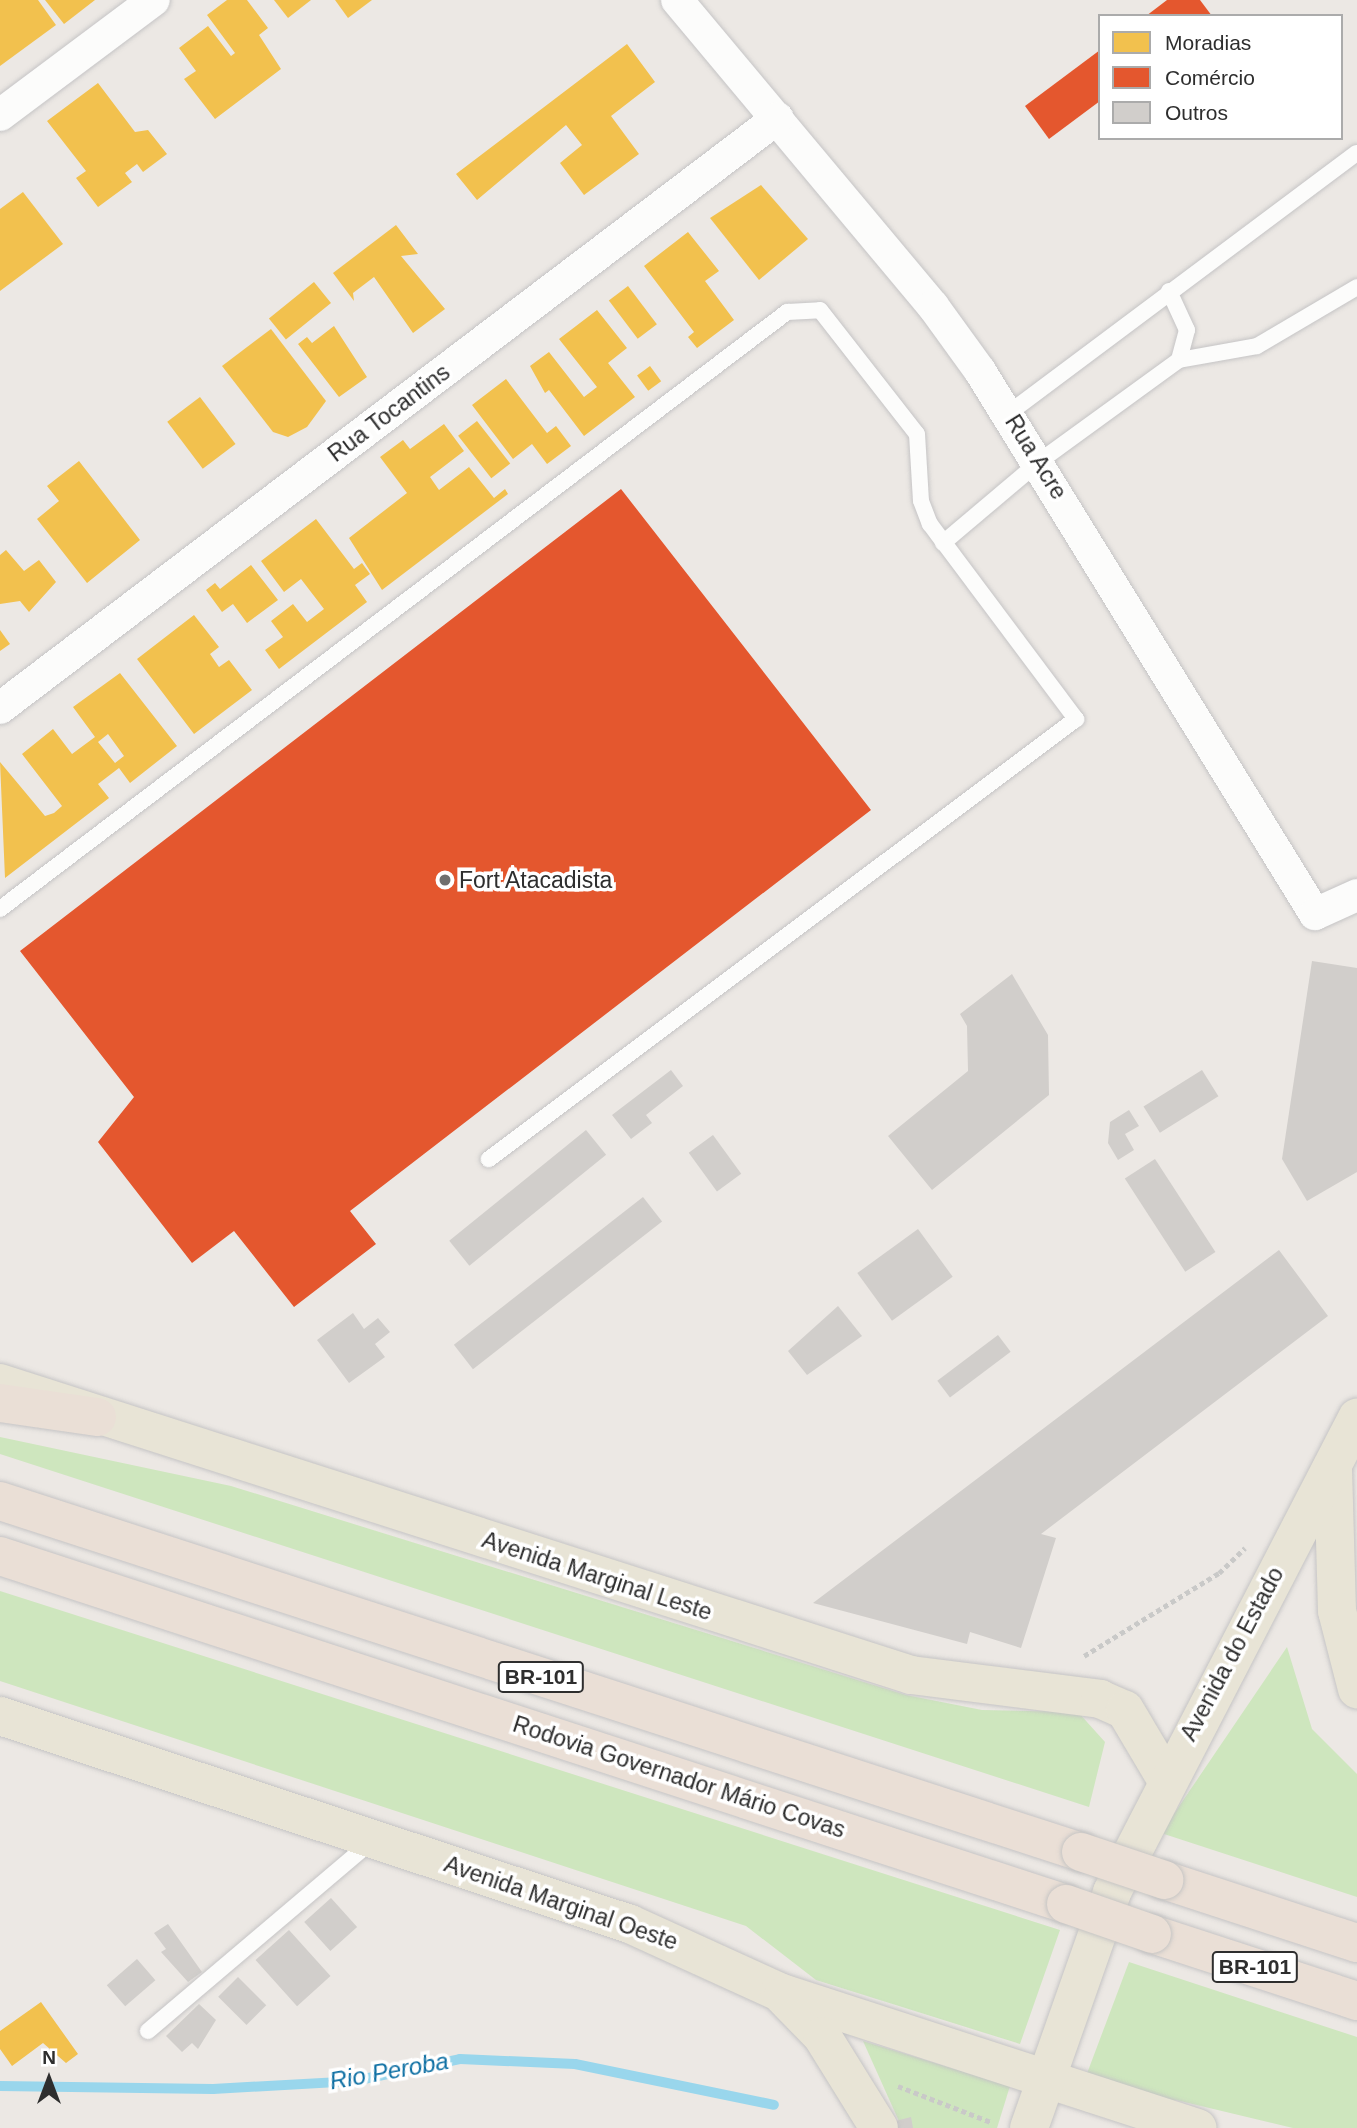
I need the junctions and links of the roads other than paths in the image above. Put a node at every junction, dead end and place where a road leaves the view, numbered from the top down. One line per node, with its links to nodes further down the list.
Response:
1 (154, 0): 3 (street)
2 (677, 0): 4 (street, Rua Acre)
3 (0, 115)
4 (778, 118): 9 (street, Rua Acre); 12 (street, Rua Tocantins)
5 (1357, 153): 7 (lane)
6 (1357, 287): 8 (lane)
7 (1169, 291): 8 (lane); 9 (lane)
8 (1179, 360): 10 (lane)
9 (1009, 413): 10 (street, Rua Acre)
10 (1040, 461): 11 (lane); 13 (street, Rua Acre)
11 (943, 543): 14 (lane); 15 (lane)
12 (0, 708)
13 (1357, 895)
14 (0, 909)
15 (489, 1159)
16 (0, 1383): 18 (main road, Avenida Marginal Leste)
17 (0, 1403): 18 (highway)
18 (97, 1417): 25 (main road, Avenida Marginal Leste)
19 (1357, 1418): 20 (main road, Avenida do Estado)
20 (1345, 1457): 23 (main road); 25 (main road, Avenida do Estado)
21 (0, 1501): 27 (highway, BR-101, bridge)
22 (0, 1556): 29 (highway, Rodovia Governador Mário Covas / BR-101, bridge)
23 (1357, 1689)
24 (0, 1716): 26 (main road, Avenida Marginal Oeste)
25 (1166, 1779): 31 (main road, Avenida do Estado)
26 (374, 1839): 28 (main road, Avenida Marginal Oeste); 30 (lane)
27 (1357, 1943)
28 (779, 1992): 31 (main road, Avenida Marginal Oeste); 33 (main road)
29 (1357, 2001)
30 (148, 2031)
31 (1045, 2078): 32 (main road, Avenida do Estado); 34 (main road, Avenida Marginal Oeste)
32 (1015, 2127)
33 (879, 2128)
34 (1197, 2128)

